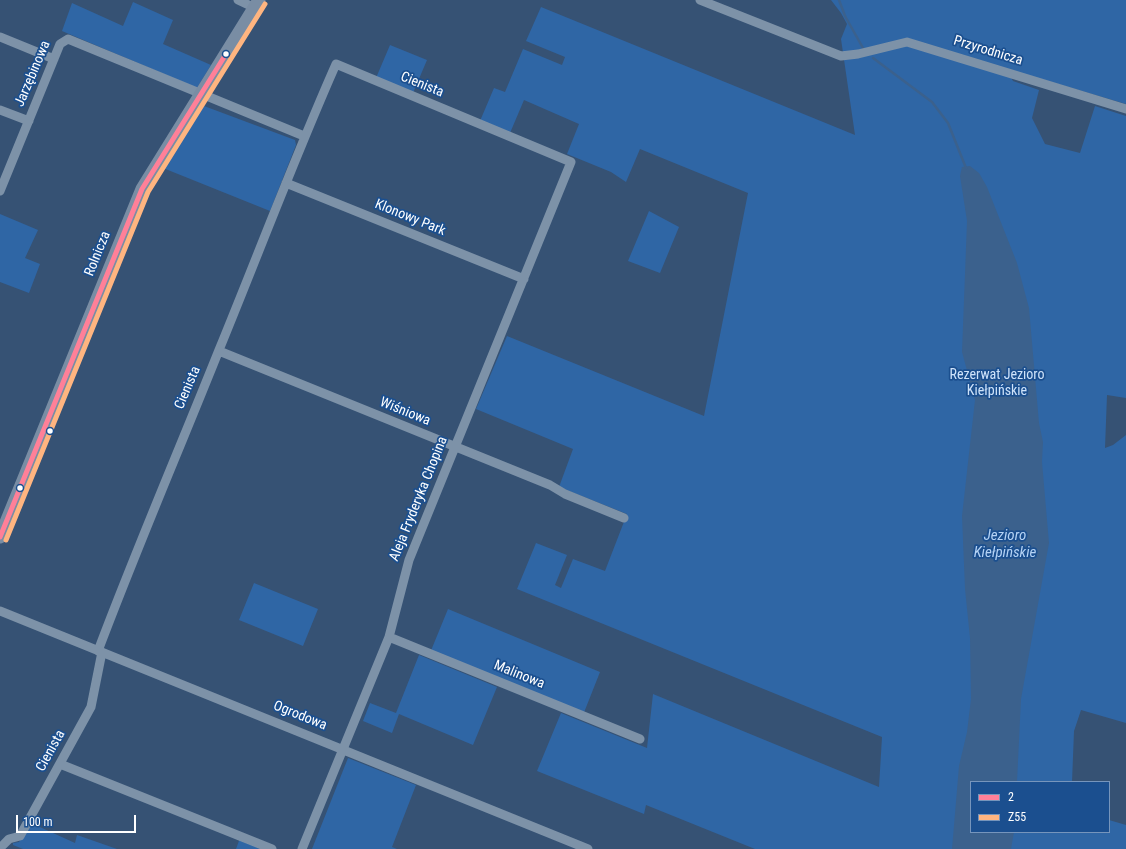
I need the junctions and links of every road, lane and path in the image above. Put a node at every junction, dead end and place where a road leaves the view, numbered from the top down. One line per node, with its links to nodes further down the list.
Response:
1 (238, 0): 3 (street)
2 (700, 0): 7 (street, Przyrodnicza)
3 (257, 4): 6 (street, Rolnicza)
4 (0, 38): 5 (street)
5 (54, 59): 6 (street, Jarzębinowa); 9 (street, Jarzębinowa)
6 (202, 94): 10 (street); 18 (street, Rolnicza)
7 (1126, 109)
8 (0, 110): 9 (street)
9 (29, 121): 13 (street, Jarzębinowa)
10 (304, 136): 11 (street, Cienista); 12 (street, Cienista)
11 (571, 162): 14 (street, Aleja Fryderyka Chopina)
12 (286, 183): 14 (street, Klonowy Park); 15 (street, Cienista)
13 (0, 192)
14 (524, 279): 16 (street, Aleja Fryderyka Chopina)
15 (219, 351): 16 (street, Wiśniowa); 21 (street, Cienista)
16 (455, 447): 17 (street, Wiśniowa); 20 (street, Aleja Fryderyka Chopina)
17 (624, 518)
18 (0, 537)
19 (0, 611): 21 (street, Ogrodowa)
20 (389, 637): 22 (street, Malinowa); 23 (street, Aleja Fryderyka Chopina)
21 (100, 652): 23 (street, Ogrodowa); 24 (street, Cienista)
22 (640, 739)
23 (342, 749): 27 (street, Aleja Fryderyka Chopina); 28 (street, Ogrodowa)
24 (60, 764): 25 (street, Cienista); 26 (street)
25 (0, 848)
26 (272, 849)
27 (302, 849)
28 (588, 849)

